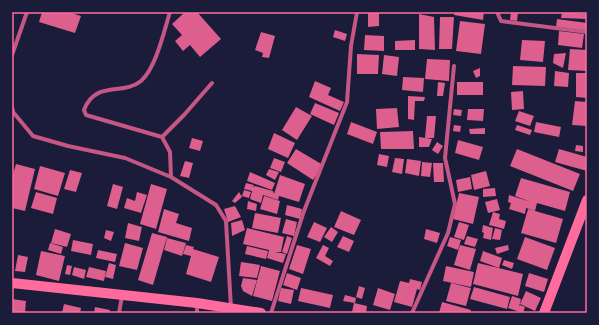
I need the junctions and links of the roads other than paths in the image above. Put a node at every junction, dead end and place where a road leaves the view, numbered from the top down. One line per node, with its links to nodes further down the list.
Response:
1 (27, 12): 6 (street)
2 (170, 12): 10 (street)
3 (357, 12): 19 (street)
4 (496, 12): 5 (street)
5 (587, 32)
6 (12, 55)
7 (454, 66): 20 (street)
8 (212, 83): 10 (street)
9 (12, 107): 11 (street)
10 (162, 137): 11 (street)
11 (171, 177): 16 (street)
12 (587, 200): 21 (main road)
13 (12, 283): 14 (main road)
14 (122, 295): 15 (main road); 17 (street)
15 (197, 308): 16 (main road)
16 (231, 308): 18 (main road)
17 (119, 313)
18 (261, 313)
19 (271, 313)
20 (412, 313)
21 (544, 313)

